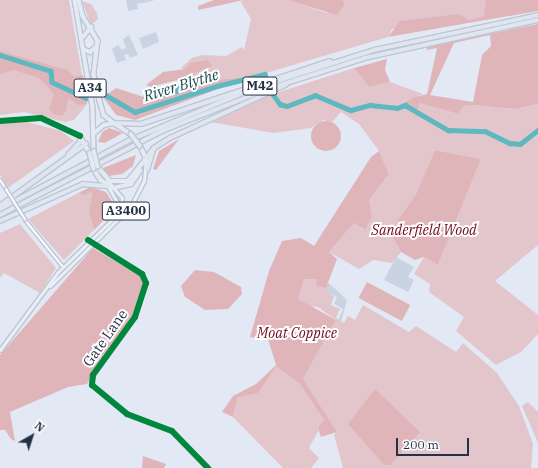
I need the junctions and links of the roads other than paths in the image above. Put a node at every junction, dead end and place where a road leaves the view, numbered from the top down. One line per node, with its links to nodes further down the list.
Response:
1 (75, 0): 6 (highway, A34)
2 (79, 0): 5 (highway, A34)
3 (538, 15): 9 (highway, M42)
4 (538, 20): 10 (highway, M42)
5 (91, 27): 6 (highway); 7 (highway, A34)
6 (82, 40): 8 (highway, A34)
7 (97, 45): 8 (highway); 12 (highway, A34)
8 (83, 50): 14 (highway, A34)
9 (350, 57): 12 (highway); 26 (highway, M42)
10 (313, 73): 16 (highway); 27 (highway, M42)
11 (0, 121): 13 (street)
12 (115, 123): 14 (highway); 17 (highway, A34, bridge)
13 (80, 136): 15 (highway); 18 (highway)
14 (92, 136): 15 (highway); 22 (highway, A34, bridge)
15 (86, 144): 18 (highway); 23 (highway, bridge)
16 (156, 146): 17 (highway); 20 (highway)
17 (146, 159): 19 (highway); 20 (main road)
18 (62, 161): 25 (highway)
19 (142, 167): 22 (highway); 24 (highway)
20 (147, 170): 30 (main road, A3400)
21 (0, 180): 31 (street, bridge)
22 (107, 180): 24 (main road, A3400)
23 (108, 186): 24 (highway); 28 (highway); 29 (main road)
24 (114, 188): 29 (main road, A3400)
25 (0, 206)
26 (0, 209)
27 (0, 215)
28 (0, 221)
29 (100, 230): 30 (main road, A3400)
30 (90, 242): 31 (main road, A3400); 33 (street, Gate Lane)
31 (65, 268): 32 (main road, A3400)
32 (0, 350)
33 (208, 468)

